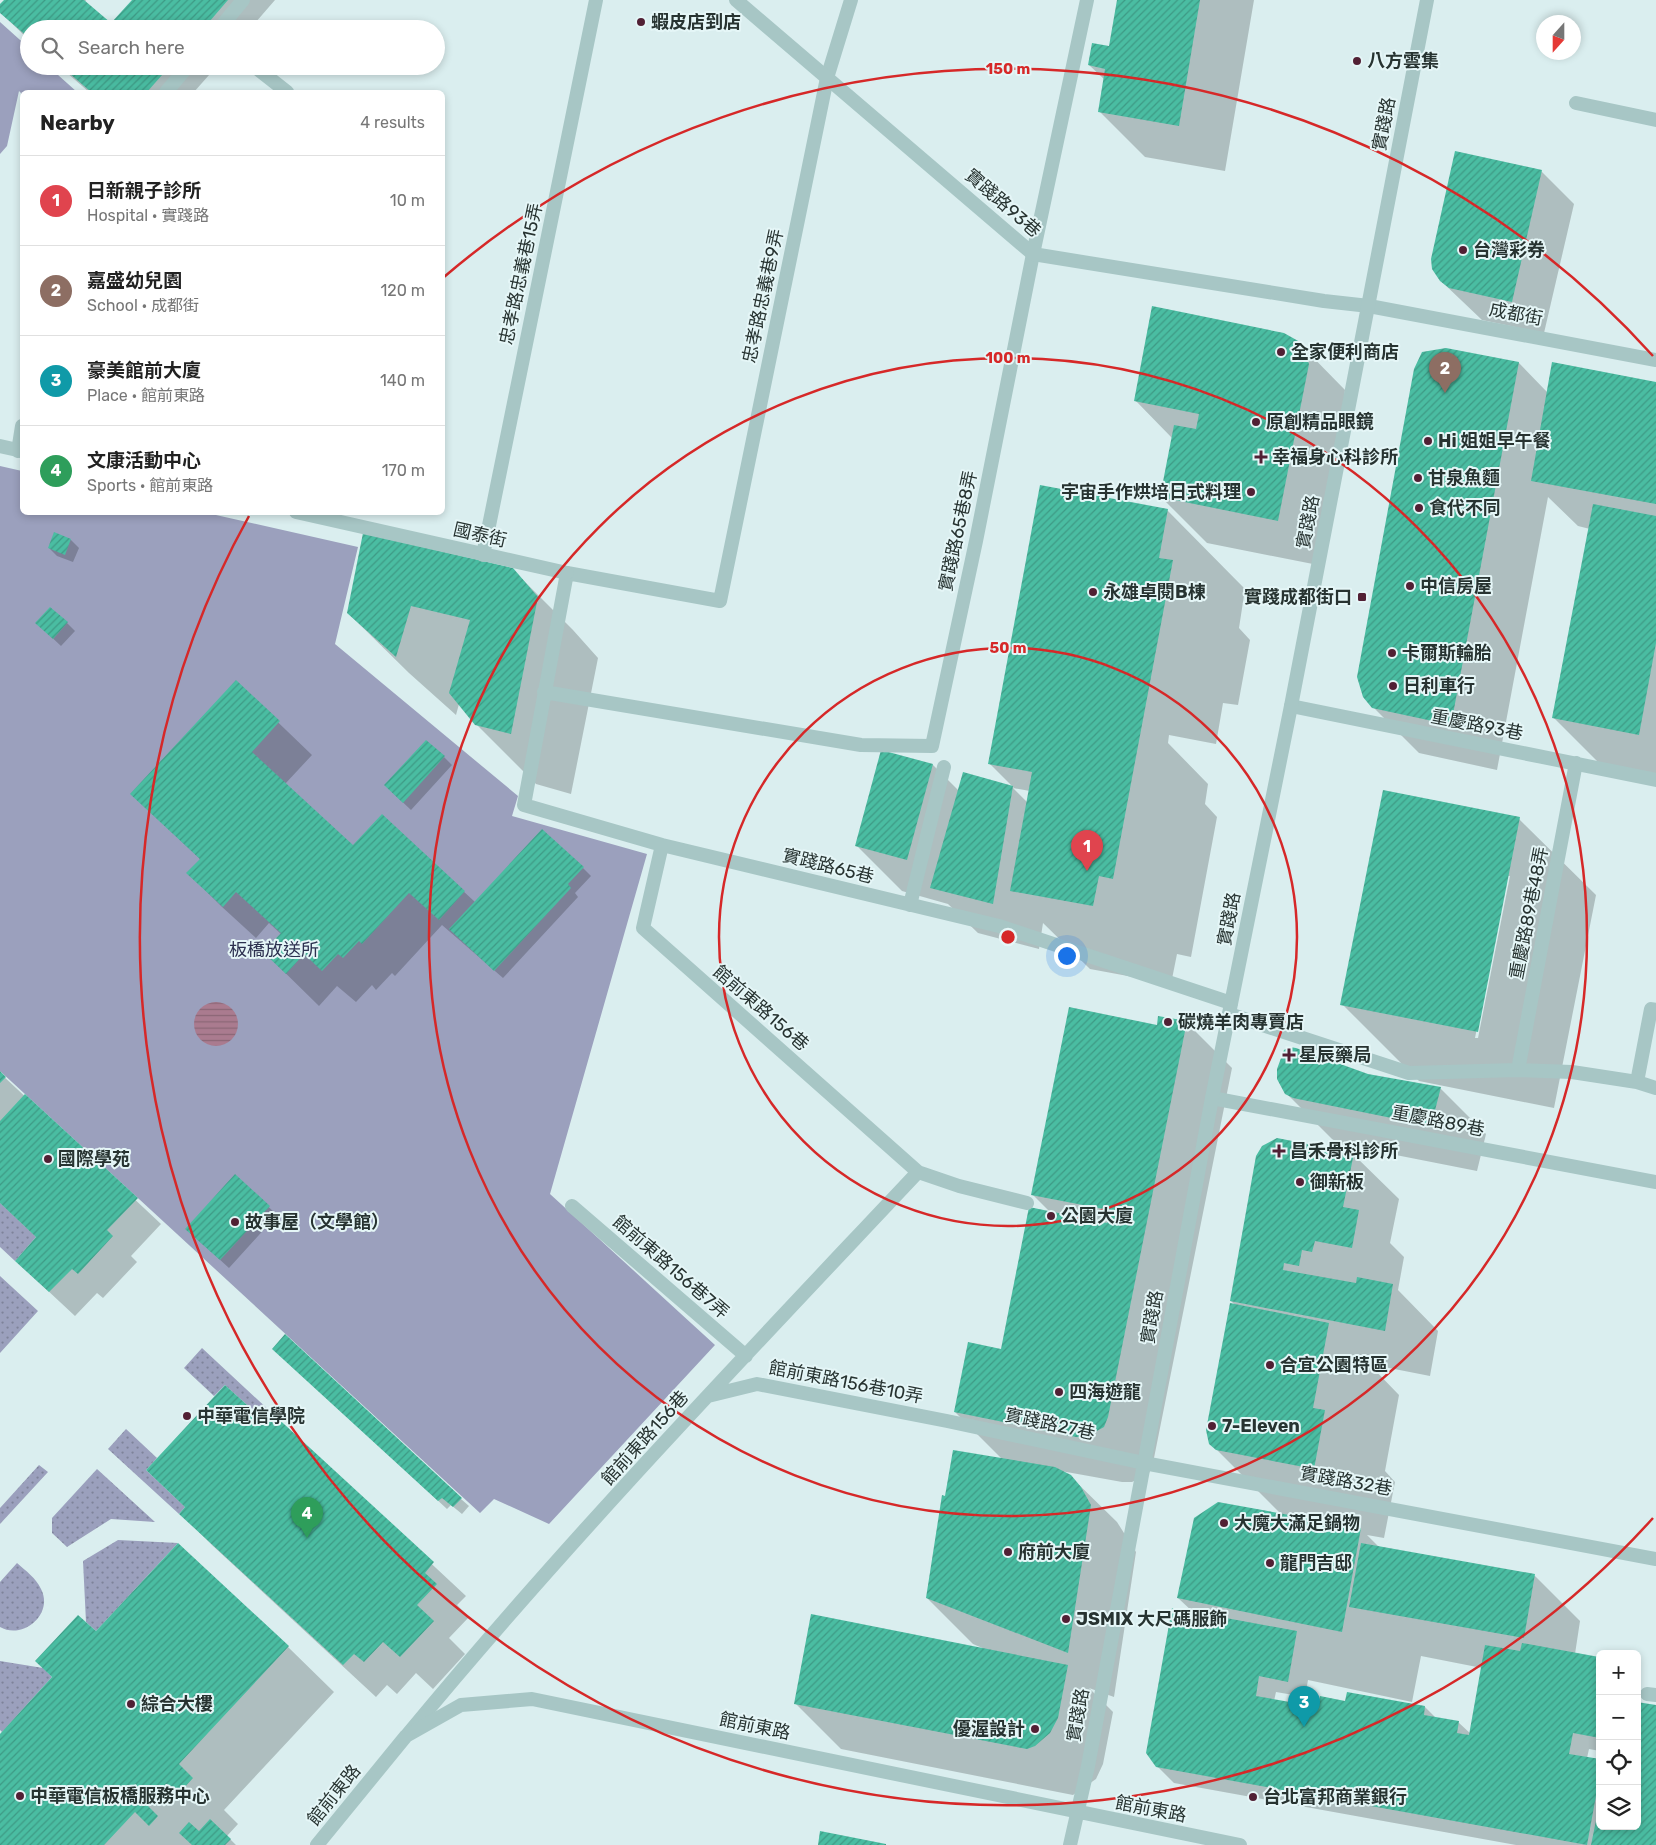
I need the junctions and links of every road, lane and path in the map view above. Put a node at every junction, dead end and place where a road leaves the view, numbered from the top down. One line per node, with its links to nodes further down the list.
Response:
1 (243, 0): 7 (street)
2 (596, 0): 21 (street, 忠孝路忠義巷15弄)
3 (736, 0): 10 (street, 實踐路93巷)
4 (851, 0): 10 (street, 忠孝路忠義巷9弄)
5 (1087, 0): 15 (street)
6 (1427, 0): 16 (street, 實踐路)
7 (226, 20)
8 (180, 75): 11 (street)
9 (265, 75): 12 (street)
10 (827, 78): 15 (street, 實踐路93巷); 23 (street, 忠孝路忠義巷9弄)
11 (168, 90)
12 (284, 90)
13 (1576, 103): 14 (street)
14 (1656, 120)
15 (1033, 254): 16 (street, 實踐路93巷); 24 (street, 實踐路65巷8弄)
16 (1369, 306): 17 (street, 成都街); 25 (street, 實踐路)
17 (1656, 360)
18 (0, 446): 19 (street)
19 (20, 451)
20 (309, 515): 21 (street, 國泰街)
21 (483, 555): 22 (street, 國泰街)
22 (568, 573): 23 (street, 國泰街); 24 (street, 實踐路65巷)
23 (720, 601)
24 (544, 692): 29 (street, 實踐路65巷)
25 (1291, 706): 26 (street, 重慶路93巷); 31 (street, 實踐路)
26 (1576, 763): 28 (street, 重慶路93巷); 33 (street, 重慶路89巷48弄)
27 (944, 767): 30 (street)
28 (1656, 780)
29 (662, 845): 30 (street, 實踐路65巷); 37 (street, 館前東路156巷)
30 (910, 904): 31 (street, 實踐路65巷)
31 (1230, 1008): 33 (street); 36 (street, 實踐路)
32 (1656, 1010): 34 (street)
33 (1518, 1070): 34 (street)
34 (1637, 1082): 35 (street)
35 (1656, 1088)
36 (1212, 1098): 38 (street, 重慶路89巷); 44 (street, 實踐路)
37 (918, 1172): 39 (street, 館前東路156巷); 41 (street, 館前東路156巷)
38 (1656, 1182)
39 (1027, 1203)
40 (572, 1206): 41 (street, 館前東路156巷7弄)
41 (746, 1356): 42 (street, 館前東路156巷)
42 (708, 1396): 43 (street, 館前東路156巷10弄); 46 (street, 館前東路156巷)
43 (947, 1421): 44 (street, 實踐路27巷)
44 (1144, 1463): 45 (street, 實踐路32巷); 47 (street, 實踐路)
45 (1656, 1559)
46 (406, 1736): 47 (street, 館前東路); 48 (street, 館前東路)
47 (1076, 1813): 49 (street, 實踐路); 50 (street, 館前東路)
48 (317, 1845)
49 (1070, 1845)
50 (1240, 1845)

